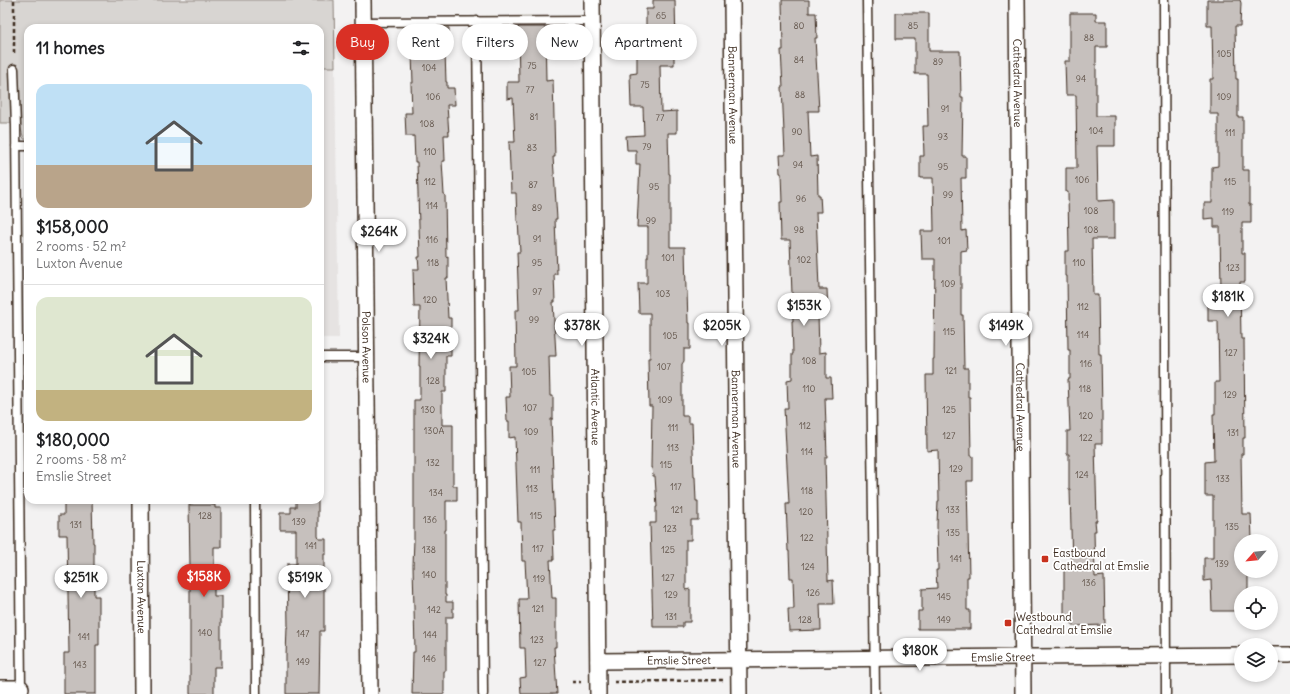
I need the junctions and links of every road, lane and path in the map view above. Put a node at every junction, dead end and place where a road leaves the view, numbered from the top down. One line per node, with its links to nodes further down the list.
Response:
1 (14, 0): 11 (path)
2 (363, 0): 10 (street, Polson Avenue)
3 (592, 0): 9 (street, Atlantic Avenue)
4 (732, 0): 24 (street, Bannerman Avenue)
5 (867, 0): 23 (lane)
6 (1017, 0): 22 (street, Cathedral Avenue)
7 (1164, 0): 21 (lane)
8 (477, 21): 9 (lane); 10 (lane); 34 (lane)
9 (593, 21): 25 (street, Atlantic Avenue)
10 (363, 22): 15 (street, Polson Avenue)
11 (14, 69): 12 (lane)
12 (16, 146): 13 (lane); 30 (lane)
13 (24, 146)
14 (324, 357): 15 (lane)
15 (367, 357): 33 (street, Polson Avenue)
16 (141, 504): 31 (street, Luxton Avenue)
17 (255, 504): 32 (lane)
18 (1234, 655): 21 (street, Emslie Street)
19 (1278, 655): 20 (street)
20 (1290, 655)
21 (1166, 656): 22 (street, Emslie Street); 37 (lane)
22 (1023, 657): 23 (street, Emslie Street); 36 (street, Cathedral Avenue)
23 (874, 658): 24 (street, Emslie Street); 35 (lane)
24 (739, 660): 25 (street, Emslie Street); 27 (street, Bannerman Avenue)
25 (598, 661): 29 (street, Atlantic Avenue)
26 (572, 682): 29 (path)
27 (739, 687): 29 (path)
28 (0, 688): 30 (street)
29 (598, 688)
30 (21, 691)
31 (142, 694)
32 (256, 694)
33 (370, 694)
34 (483, 694)
35 (875, 694)
36 (1023, 694)
37 (1166, 694)

